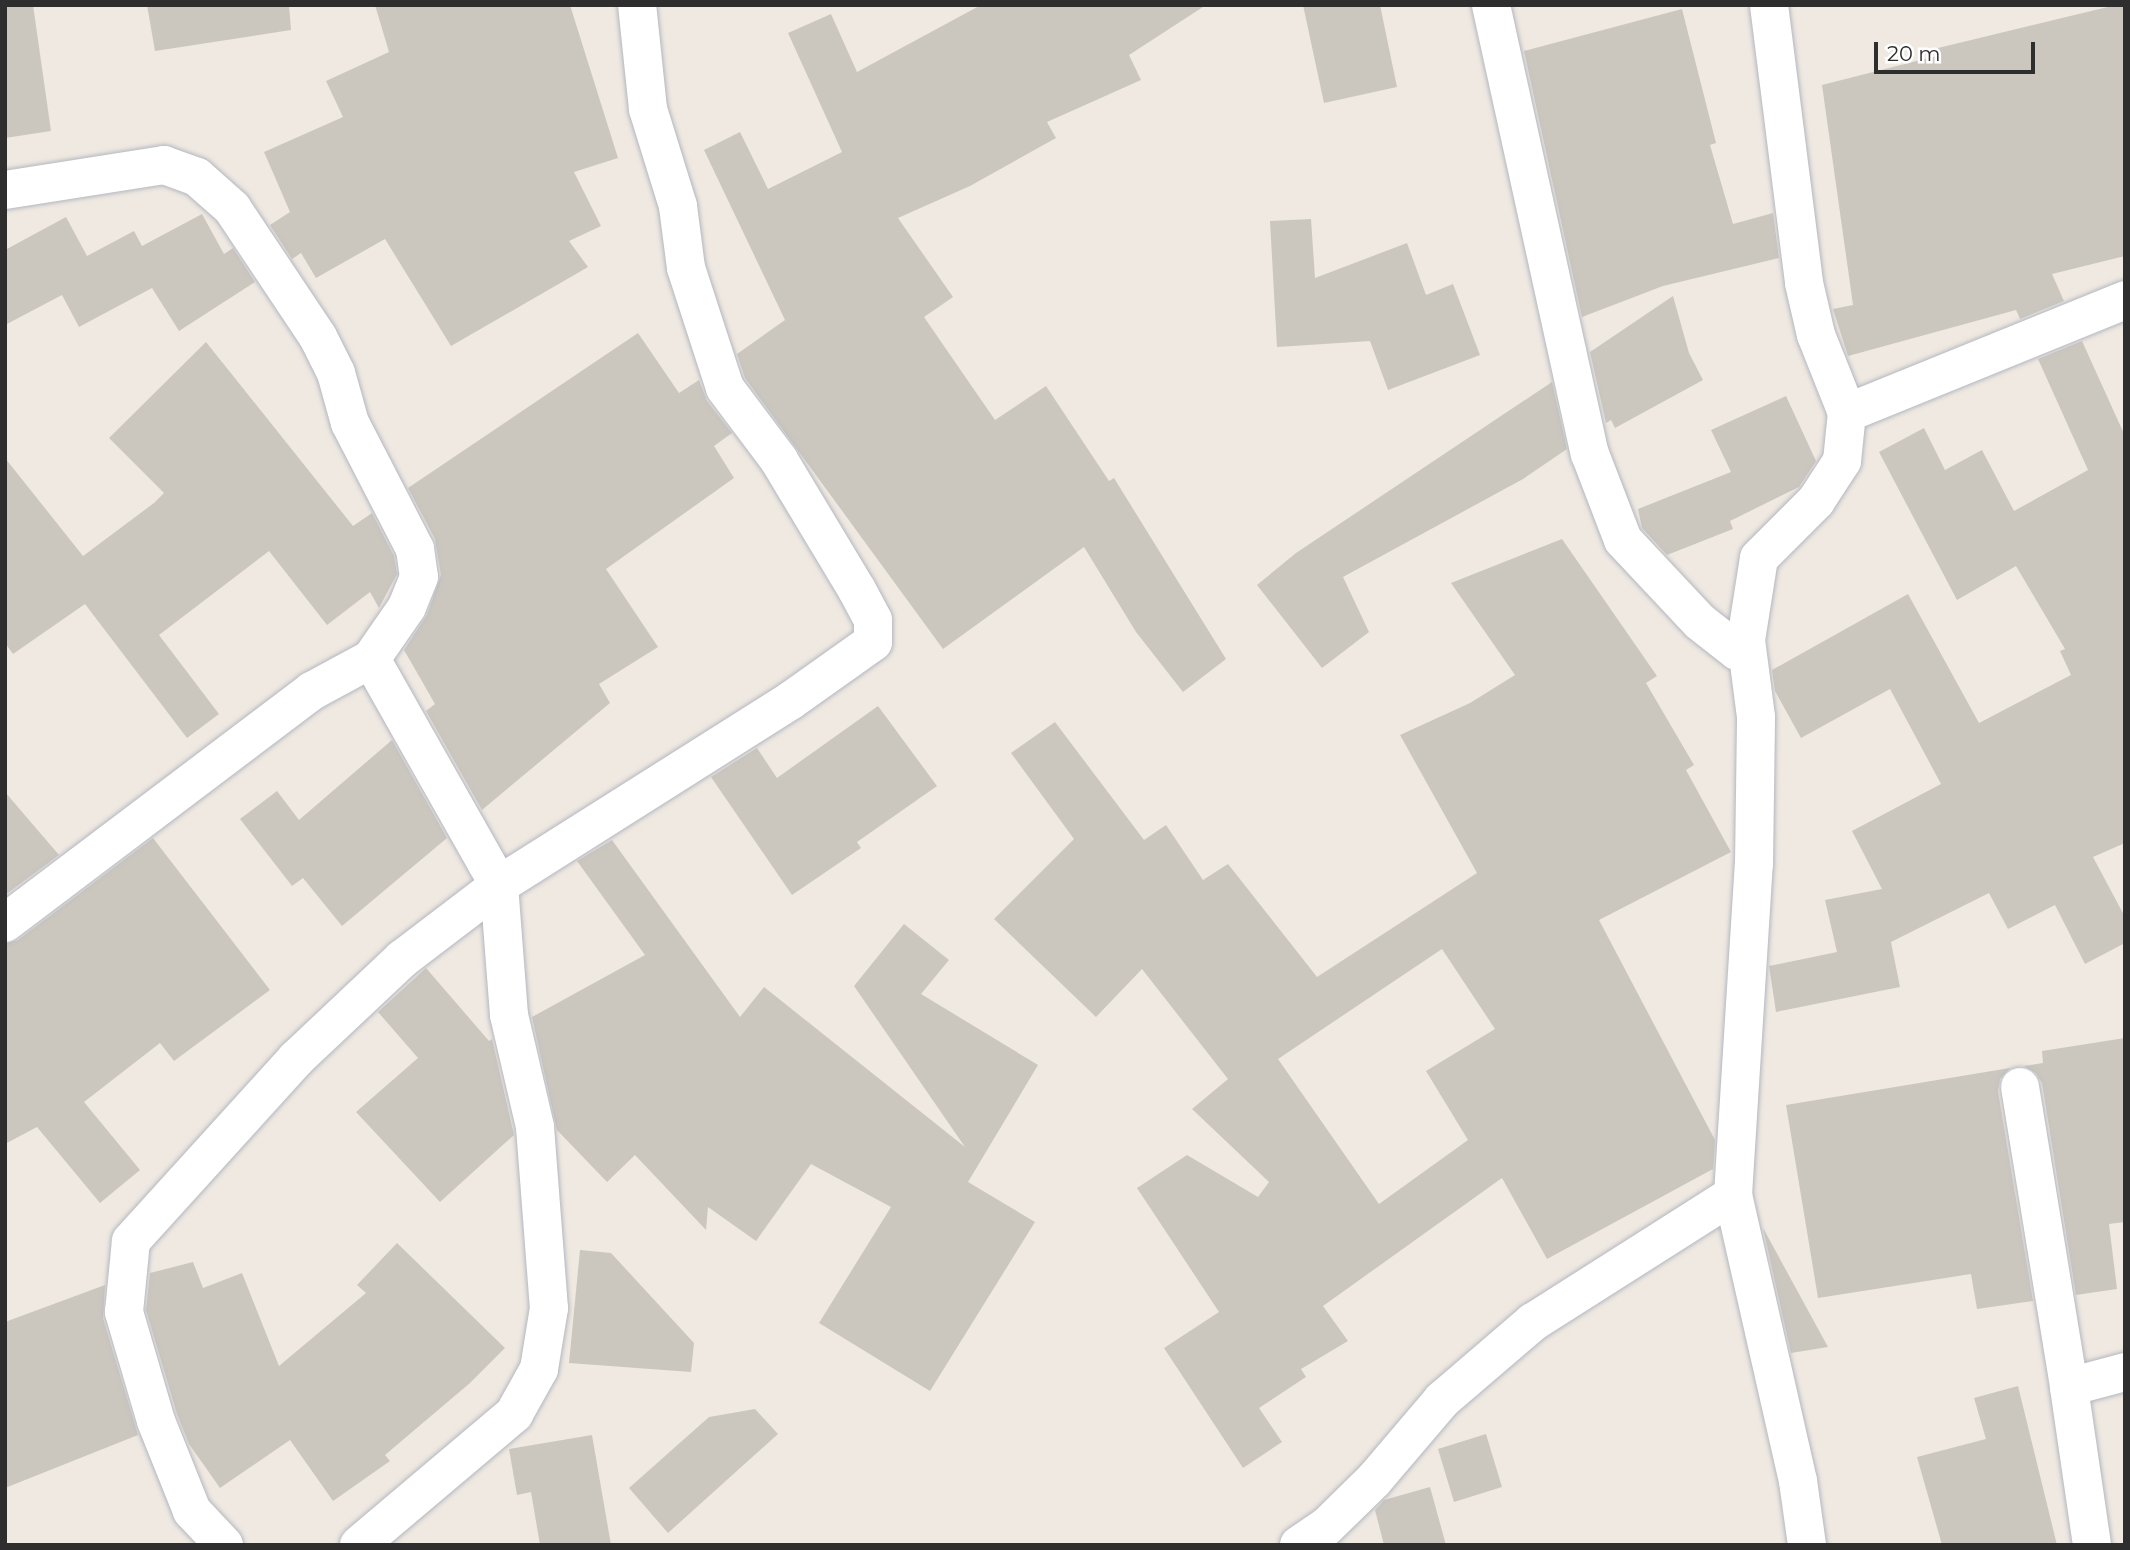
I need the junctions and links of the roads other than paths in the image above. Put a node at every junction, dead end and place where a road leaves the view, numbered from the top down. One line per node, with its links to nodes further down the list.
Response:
1 (637, 5): 9 (street)
2 (1491, 5): 7 (street)
3 (1769, 5): 6 (street)
4 (5, 190): 8 (street)
5 (2125, 300): 6 (street)
6 (1847, 413): 7 (street)
7 (1746, 640): 12 (street)
8 (371, 659): 9 (street); 10 (street)
9 (499, 885): 16 (street); 17 (street)
10 (5, 923)
11 (2020, 1087): 14 (street)
12 (1733, 1195): 15 (street); 18 (street)
13 (2125, 1372): 14 (street)
14 (2069, 1387): 19 (street)
15 (1319, 1539)
16 (224, 1545)
17 (359, 1545)
18 (1807, 1545)
19 (2092, 1545)

